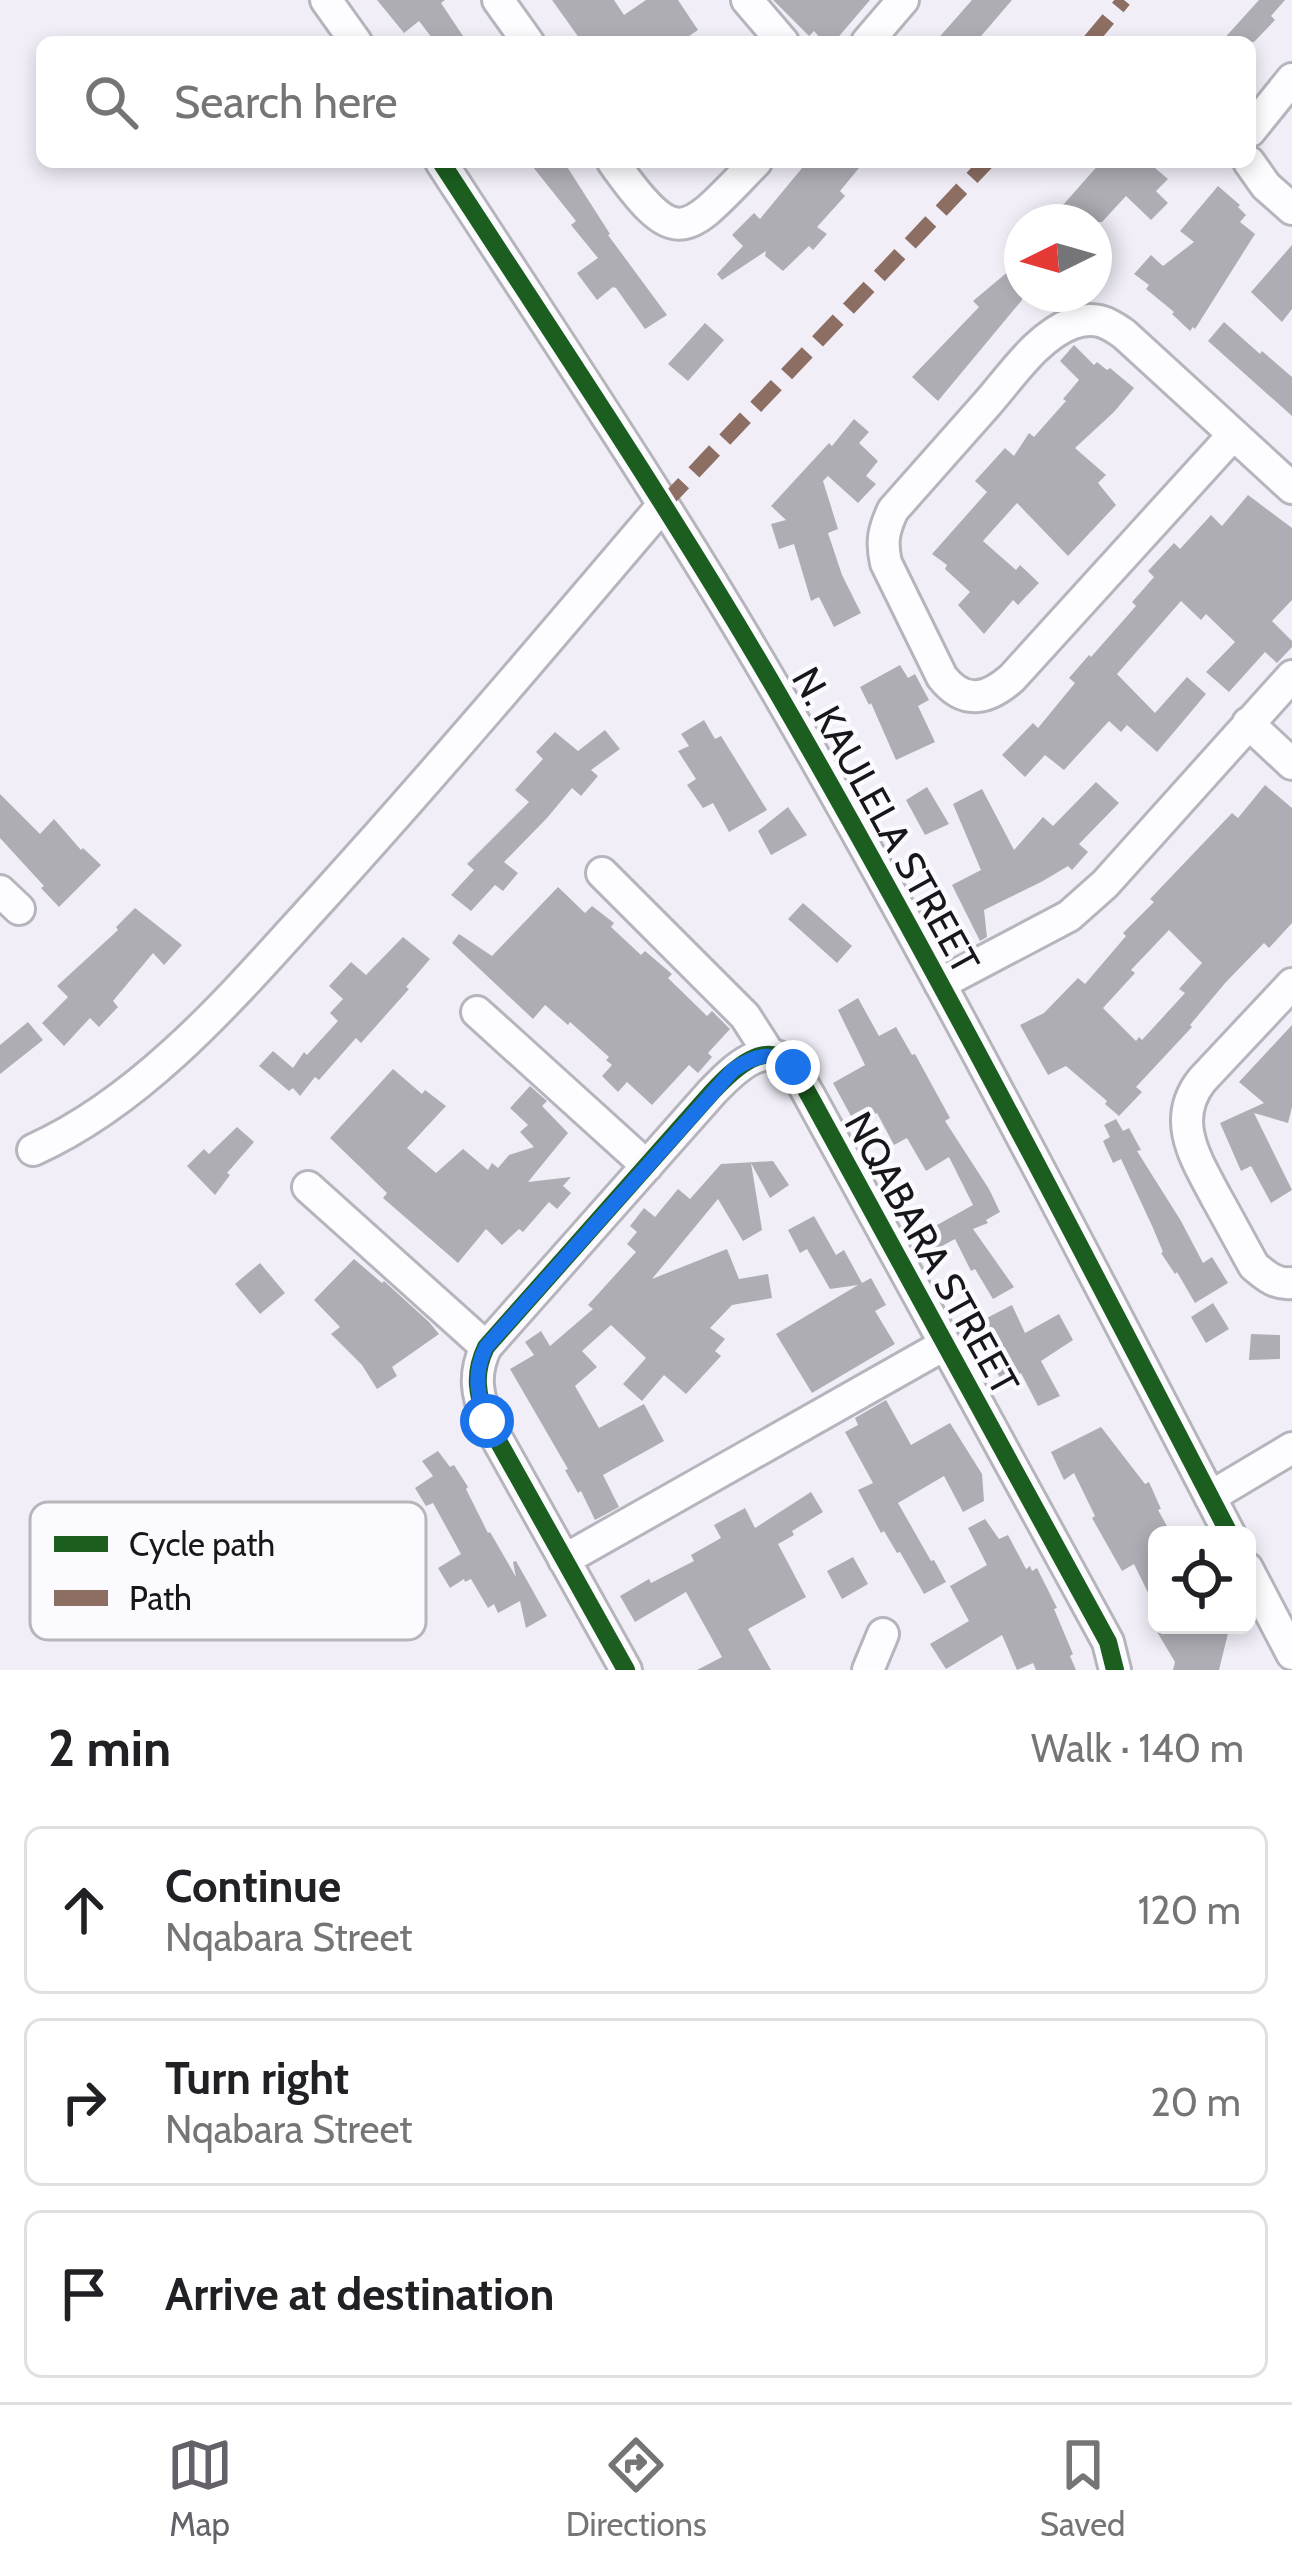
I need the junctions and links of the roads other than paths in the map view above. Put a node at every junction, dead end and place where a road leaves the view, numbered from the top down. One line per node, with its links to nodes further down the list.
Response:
1 (326, 0): 5 (street)
2 (498, 0): 6 (street)
3 (747, 0): 7 (street)
4 (903, 0): 8 (street)
5 (352, 36)
6 (524, 36)
7 (778, 36)
8 (872, 36)
9 (1292, 79): 10 (street)
10 (1256, 124)
11 (445, 168): 18 (street, N. KAULELA STREET)
12 (618, 168): 13 (street)
13 (750, 168)
14 (1253, 168): 15 (street)
15 (1292, 209)
16 (1233, 435): 16 (street); 17 (street)
17 (1292, 488)
18 (662, 505): 23 (street, N. KAULELA STREET); 27 (street)
19 (1292, 676): 20 (street)
20 (1248, 723): 21 (street); 23 (street)
21 (1292, 764)
22 (602, 873): 26 (street, NQABARA STREET)
23 (940, 984): 34 (street, N. KAULELA STREET)
24 (1292, 984): 30 (street)
25 (478, 1012): 28 (street)
26 (770, 1054): 28 (street); 31 (street, NQABARA STREET)
27 (33, 1150)
28 (647, 1166): 32 (street)
29 (308, 1186): 32 (street)
30 (1292, 1283)
31 (944, 1345): 36 (street); 42 (street, NQABARA STREET)
32 (486, 1347): 36 (street)
33 (1292, 1448): 34 (street)
34 (1210, 1497): 35 (street, N. KAULELA STREET)
35 (1225, 1526)
36 (564, 1560): 40 (street)
37 (1256, 1585): 39 (street)
38 (883, 1634): 41 (street)
39 (1292, 1654)
40 (626, 1670)
41 (868, 1670)
42 (1115, 1670)

